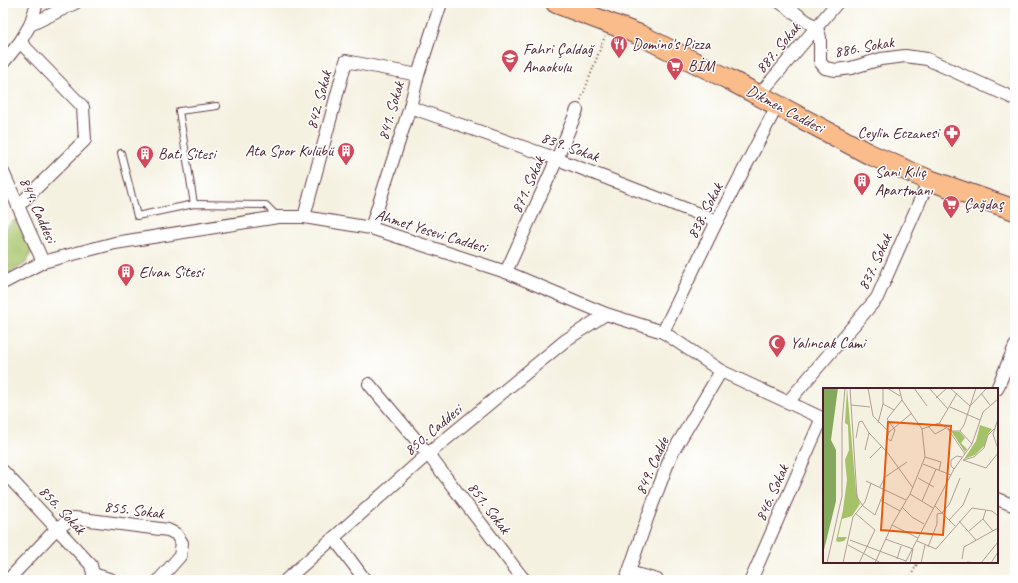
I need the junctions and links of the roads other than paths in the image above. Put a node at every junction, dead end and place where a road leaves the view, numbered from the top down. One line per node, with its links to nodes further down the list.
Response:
1 (37, 3): 7 (street)
2 (75, 3): 7 (street)
3 (441, 3): 11 (street, 841. Sokak)
4 (556, 3): 12 (main road, Dikmen Caddesi)
5 (781, 3): 8 (street)
6 (837, 3): 8 (street, 887. Sokak)
7 (30, 25): 9 (street)
8 (815, 28): 12 (street, 887. Sokak); 13 (street, 886. Sokak)
9 (20, 42): 10 (street); 23 (street)
10 (3, 64)
11 (418, 75): 16 (street, 841. Sokak); 26 (street, 842. Sokak)
12 (759, 95): 15 (main road, Dikmen Caddesi)
13 (1015, 99)
14 (217, 106): 22 (lane)
15 (777, 106): 21 (main road, Dikmen Caddesi); 27 (street, 838. Sokak)
16 (410, 107): 19 (street, 839. Sokak); 28 (street, 841. Sokak)
17 (577, 110): 19 (street, 871. Sokak)
18 (121, 153): 22 (lane)
19 (557, 159): 27 (street, 839. Sokak); 30 (street, 871. Sokak)
20 (3, 172): 23 (street, 844. Caddesi)
21 (929, 180): 24 (main road, Dikmen Caddesi); 38 (street, 837. Sokak)
22 (194, 204): 25 (lane)
23 (18, 206): 29 (street, 844. Caddesi)
24 (1015, 210)
25 (278, 217): 26 (street, Ahmet Yesevi Caddesi); 29 (street, Ahmet Yesevi Caddesi)
26 (304, 217): 28 (street, Ahmet Yesevi Caddesi)
27 (717, 221): 33 (street, 838. Sokak)
28 (371, 228): 30 (street, Ahmet Yesevi Caddesi)
29 (44, 262): 31 (street, Ahmet Yesevi Caddesi)
30 (506, 272): 32 (street, Ahmet Yesevi Caddesi)
31 (3, 283)
32 (606, 314): 33 (street, Ahmet Yesevi Caddesi); 40 (street, 850. Caddesi)
33 (663, 332): 35 (street, Ahmet Yesevi Caddesi)
34 (1015, 346): 37 (street)
35 (721, 371): 38 (street, Ahmet Yesevi Caddesi); 46 (street, 849. Cadde)
36 (369, 384): 40 (street)
37 (997, 388)
38 (788, 402): 39 (street, Ahmet Yesevi Caddesi)
39 (823, 419): 55 (street, 846. Sokak)
40 (428, 454): 45 (street, 850. Caddesi); 53 (street, 851. Sokak)
41 (3, 470): 44 (street, 856. Sokak)
42 (998, 499): 43 (street)
43 (1015, 506)
44 (57, 528): 47 (street, 856. Sokak); 48 (street, 855. Sokak); 50 (street, 855. Sokak)
45 (334, 538): 51 (street, 850. Caddesi); 52 (street)
46 (628, 576): 54 (street)
47 (92, 577): 49 (street)
48 (8, 580)
49 (112, 580)
50 (159, 580)
51 (286, 580)
52 (365, 580)
53 (525, 580)
54 (657, 580)
55 (751, 580)

